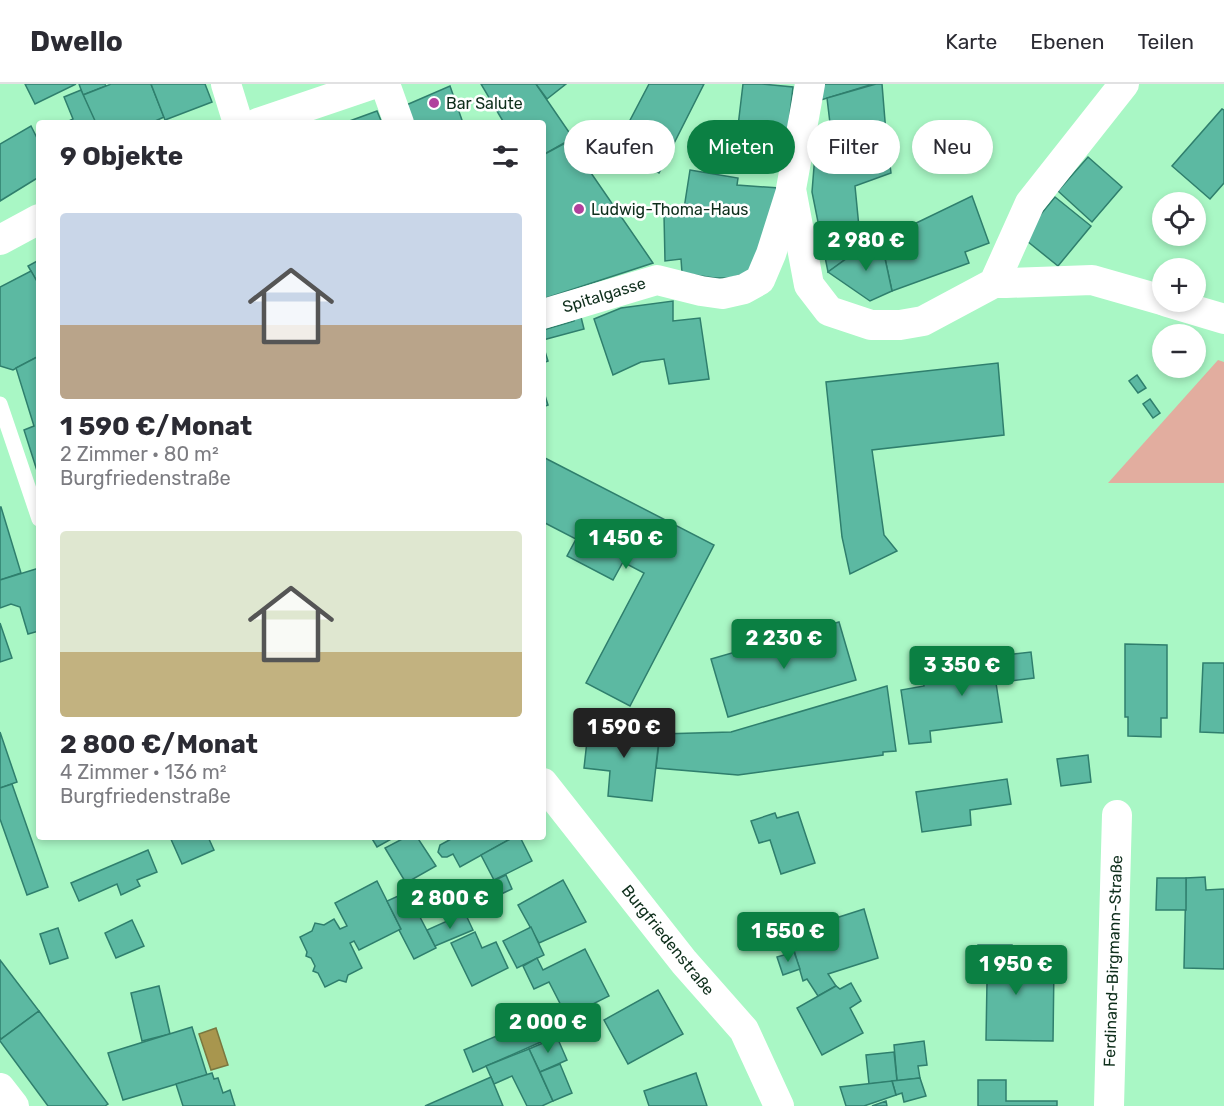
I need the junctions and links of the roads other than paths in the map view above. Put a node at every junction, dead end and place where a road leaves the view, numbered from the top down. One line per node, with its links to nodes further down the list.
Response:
1 (226, 84): 6 (street)
2 (373, 84): 7 (street)
3 (385, 84): 8 (street)
4 (810, 84): 9 (street)
5 (1124, 84): 12 (street)
6 (237, 120)
7 (267, 120)
8 (398, 120)
9 (791, 189): 12 (street); 15 (street, Spitalgasse)
10 (36, 221): 11 (street)
11 (0, 240)
12 (994, 283): 13 (street)
13 (1152, 297)
14 (1201, 312): 16 (street)
15 (546, 313)
16 (1224, 319)
17 (0, 404): 18 (lane)
18 (36, 510)
19 (546, 787): 23 (street, Burgfriedenstraße)
20 (1118, 815): 24 (street, Ferdinand-Birgmann-Straße)
21 (0, 1088): 22 (street)
22 (14, 1106)
23 (779, 1106)
24 (1109, 1106)

